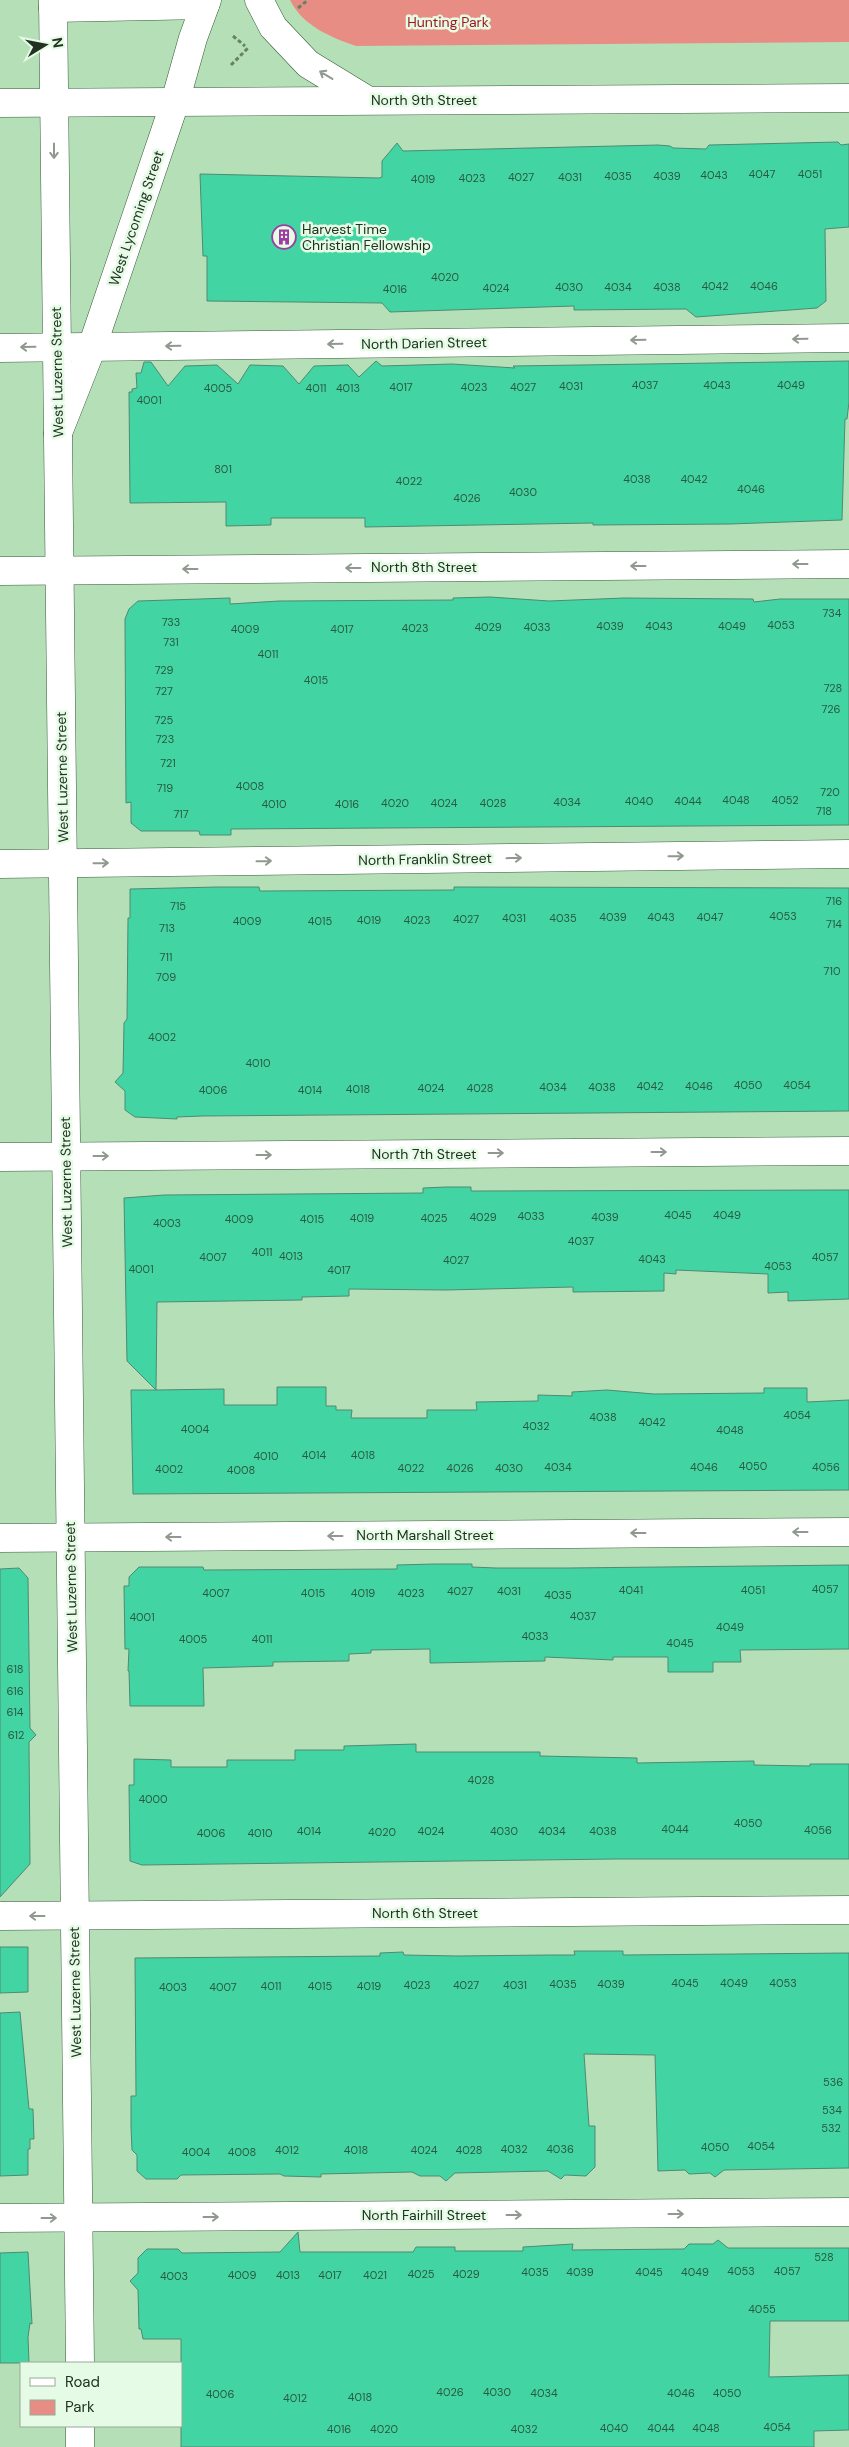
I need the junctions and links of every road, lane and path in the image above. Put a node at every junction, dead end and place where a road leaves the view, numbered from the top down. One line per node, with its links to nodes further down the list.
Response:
1 (259, 0): 7 (street, one-way to 1)
2 (206, 2): 3 (street); 10 (street, West Lycoming Street)
3 (53, 4): 9 (street, West Luzerne Street)
4 (233, 36): 5 (path)
5 (231, 65)
6 (849, 98): 7 (street, North 9th Street)
7 (367, 100): 10 (street, North 9th Street)
8 (0, 102): 9 (street, North 9th Street)
9 (54, 102): 10 (street, North 9th Street); 12 (street, West Luzerne Street, one-way to 12)
10 (175, 102): 13 (street, West Lycoming Street)
11 (849, 338): 13 (street, North Darien Street, one-way to 13)
12 (57, 347): 13 (street, North Darien Street); 14 (street, North Darien Street, one-way to 14); 15 (street, West Luzerne Street)
13 (92, 347): 15 (street, West Lycoming Street)
14 (0, 348)
15 (58, 433): 17 (street, West Luzerne Street)
16 (849, 564): 17 (street, North 8th Street, one-way to 17)
17 (59, 570): 18 (street, North 8th Street); 20 (street, West Luzerne Street)
18 (0, 571)
19 (849, 854): 20 (street, North Franklin Street, one-way to 19)
20 (63, 863): 21 (street, North Franklin Street); 24 (street, West Luzerne Street)
21 (0, 864)
22 (849, 1151): 24 (street, North 7th Street, one-way to 22)
23 (0, 1157): 24 (street, North 7th Street)
24 (66, 1157): 27 (street, West Luzerne Street)
25 (849, 1532): 27 (street, North Marshall Street, one-way to 27)
26 (0, 1538): 27 (street, North Marshall Street)
27 (70, 1538): 30 (street, West Luzerne Street)
28 (849, 1910): 30 (street, North 6th Street)
29 (0, 1916): 30 (street, North 6th Street, one-way to 29)
30 (74, 1916): 33 (street, West Luzerne Street)
31 (849, 2212): 33 (street, North Fairhill Street, one-way to 31)
32 (0, 2218): 33 (street, North Fairhill Street, one-way to 33)
33 (78, 2218): 34 (street, West Luzerne Street)
34 (80, 2362)
35 (80, 2427): 36 (street)
36 (80, 2447)

